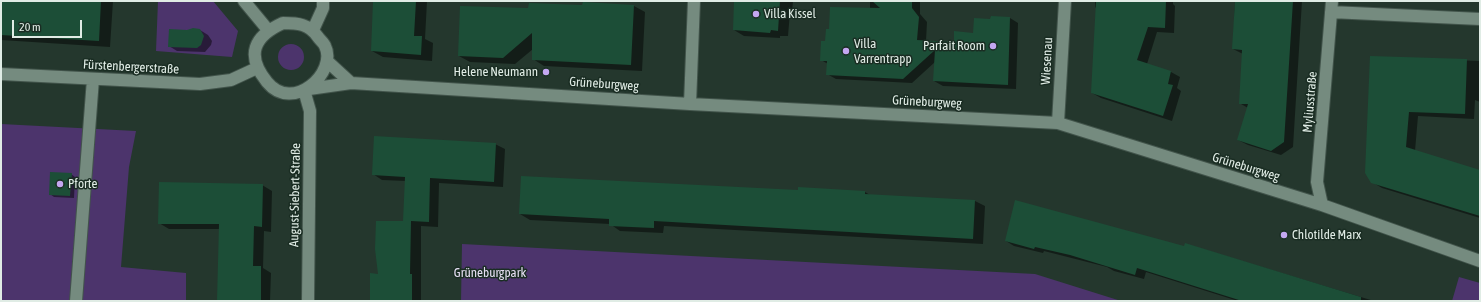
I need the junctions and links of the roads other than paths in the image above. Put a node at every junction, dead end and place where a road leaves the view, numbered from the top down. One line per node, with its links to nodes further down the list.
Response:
1 (244, 1): 7 (street)
2 (323, 1): 8 (street)
3 (694, 1): 15 (street)
4 (1065, 1): 16 (street, Wiesenau)
5 (1332, 7): 6 (street); 17 (street, Myliusstraße)
6 (1480, 19)
7 (268, 30): 8 (street); 10 (street)
8 (313, 30): 9 (street)
9 (326, 61): 13 (street); 14 (street)
10 (257, 68): 12 (street, Fürstenbergerstraße); 14 (street)
11 (1, 74): 12 (street, Fürstenbergerstraße)
12 (93, 79): 19 (street)
13 (351, 83): 14 (street, Grüneburgweg); 15 (street, Grüneburgweg)
14 (307, 90): 20 (street, August-Siebert-Straße)
15 (690, 104): 16 (street, Grüneburgweg)
16 (1058, 123): 17 (street, Grüneburgweg)
17 (1322, 205): 18 (street, Grüneburgweg)
18 (1480, 262)
19 (76, 301)
20 (308, 301)

